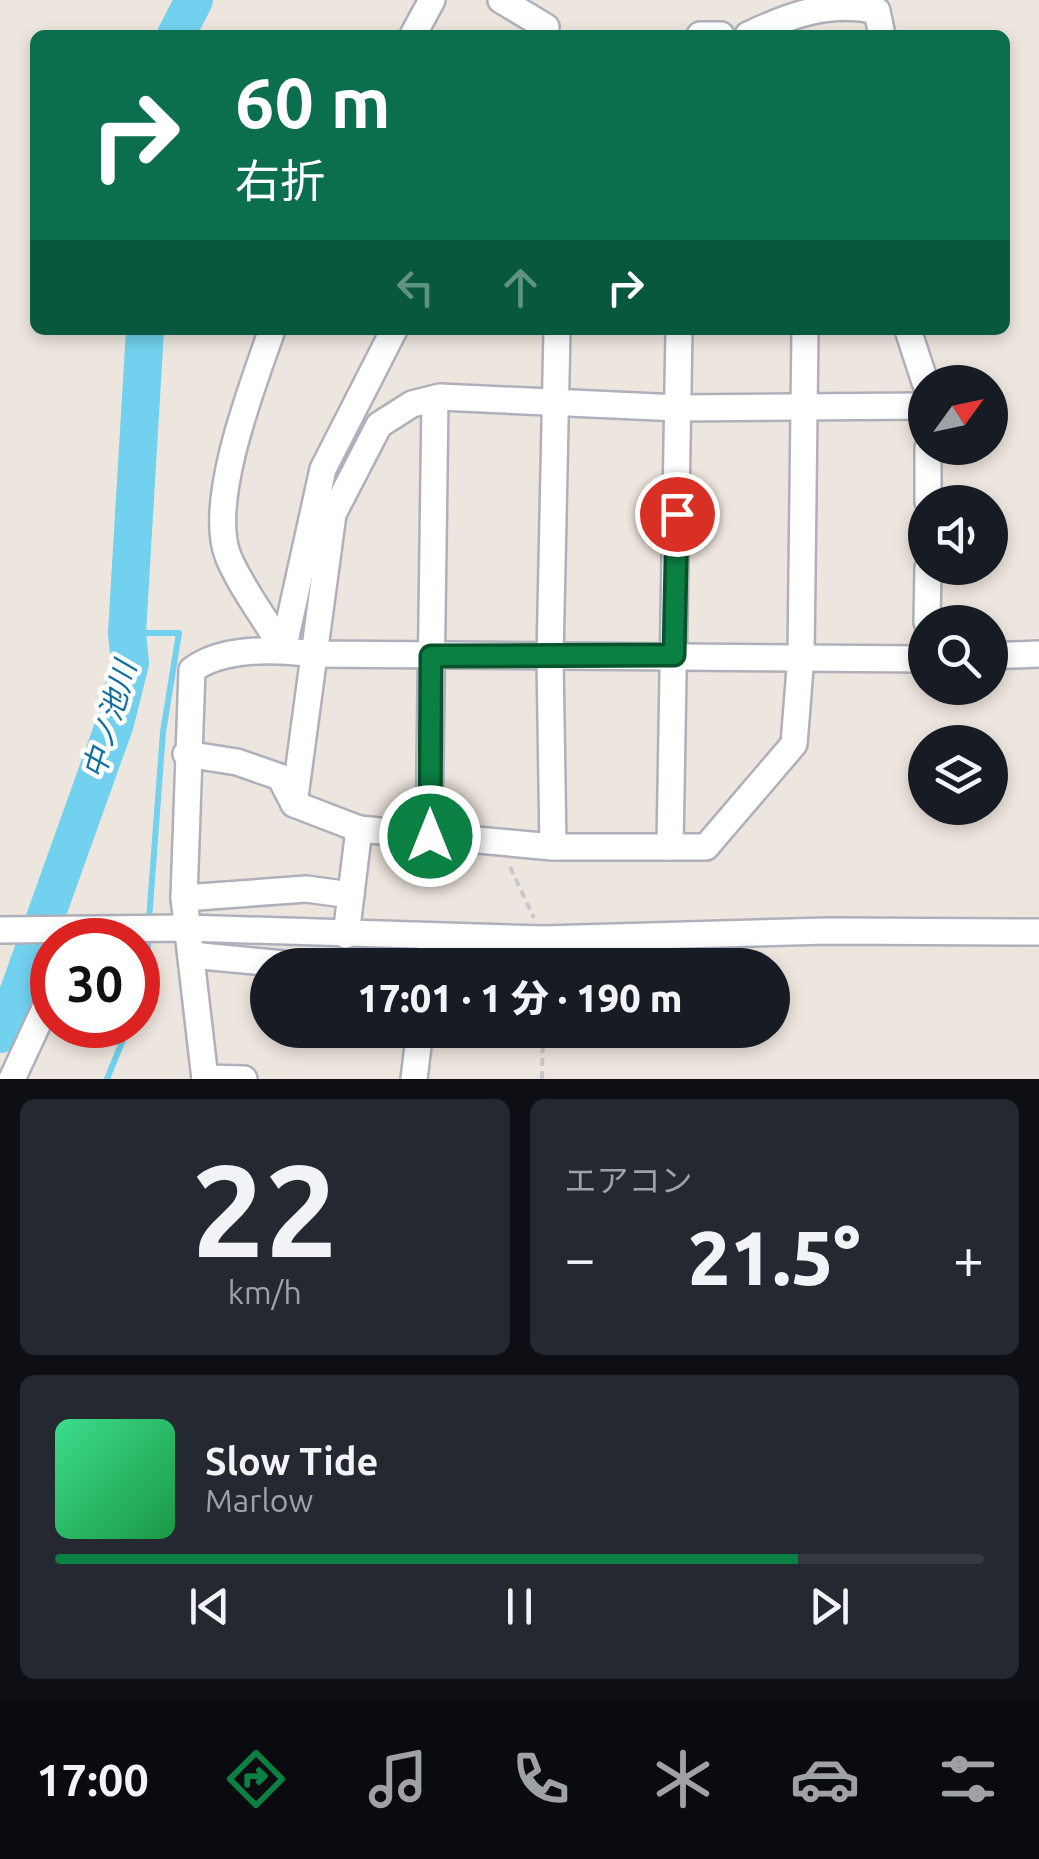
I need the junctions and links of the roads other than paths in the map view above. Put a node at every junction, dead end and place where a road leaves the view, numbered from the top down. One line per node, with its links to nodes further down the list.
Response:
1 (432, 0): 4 (street)
2 (501, 0): 5 (street)
3 (554, 0): 6 (street)
4 (416, 30)
5 (543, 30)
6 (544, 30)
7 (758, 30): 8 (street)
8 (881, 30)
9 (270, 335): 21 (street)
10 (391, 335): 21 (street)
11 (557, 335): 17 (street)
12 (678, 335): 20 (street)
13 (805, 335): 18 (street)
14 (910, 335): 15 (street)
15 (919, 365)
16 (435, 398): 17 (street); 22 (street); 26 (street)
17 (557, 404): 20 (street); 27 (street)
18 (805, 406): 19 (street); 20 (street); 28 (street)
19 (908, 406)
20 (679, 408): 24 (street)
21 (283, 650): 22 (street); 30 (street)
22 (312, 654): 26 (street); 31 (street)
23 (1039, 654): 25 (street)
24 (674, 655): 27 (street); 28 (street); 35 (street)
25 (1008, 655)
26 (431, 656): 27 (street); 33 (street)
27 (550, 656): 34 (street)
28 (801, 656): 29 (street); 35 (street)
29 (908, 659)
30 (186, 754): 31 (street); 37 (street)
31 (294, 804): 32 (street)
32 (359, 828): 33 (street); 36 (street)
33 (430, 836): 34 (street)
34 (553, 847): 35 (street)
35 (670, 847)
36 (350, 895): 37 (street); 43 (street)
37 (184, 898): 38 (street)
38 (186, 928): 39 (street); 43 (street); 46 (street)
39 (160, 929)
40 (0, 930): 41 (street)
41 (30, 932)
42 (1039, 932): 44 (street)
43 (346, 936): 44 (street)
44 (432, 937): 45 (street)
45 (430, 948)
46 (191, 955): 47 (street); 50 (street)
47 (250, 961)
48 (30, 1040): 51 (street)
49 (418, 1048): 53 (street)
50 (205, 1078): 52 (street)
51 (12, 1079)
52 (244, 1079)
53 (414, 1079)

